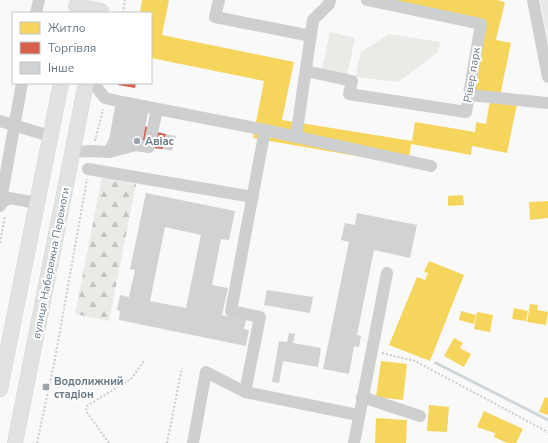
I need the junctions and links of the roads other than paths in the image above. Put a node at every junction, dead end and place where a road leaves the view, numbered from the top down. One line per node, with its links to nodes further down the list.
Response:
1 (39, 0): 8 (street)
2 (219, 0): 9 (street)
3 (330, 0): 9 (street)
4 (367, 0): 16 (street, Рівер парк)
5 (533, 0): 11 (street)
6 (76, 6): 7 (main road)
7 (102, 8)
8 (36, 12)
9 (311, 36): 10 (street)
10 (306, 75): 16 (street, Рівер парк); 24 (street)
11 (548, 77)
12 (22, 84): 21 (street)
13 (60, 84): 23 (main road)
14 (86, 84): 26 (main road, вулиця Набережна Перемоги)
15 (94, 84): 18 (street)
16 (469, 95): 17 (street)
17 (548, 103)
18 (132, 104): 19 (street); 25 (street); 27 (street)
19 (157, 109): 22 (street); 25 (street)
20 (0, 121): 21 (street)
21 (14, 126): 23 (street); 32 (street)
22 (265, 130): 24 (street); 30 (street)
23 (50, 136): 31 (main road)
24 (296, 137): 28 (street)
25 (130, 146): 27 (street)
26 (73, 152): 27 (street); 35 (main road, вулиця Набережна Перемоги)
27 (109, 152)
28 (431, 166)
29 (88, 169): 30 (street)
30 (253, 197): 37 (street)
31 (37, 203): 32 (street); 34 (main road)
32 (0, 204)
33 (387, 273): 38 (street)
34 (18, 298): 35 (main road); 36 (main road)
35 (43, 304): 41 (main road, вулиця Набережна Перемоги)
36 (0, 389)
37 (245, 392): 39 (street); 42 (street)
38 (362, 397): 39 (street); 40 (street)
39 (358, 415): 43 (street)
40 (420, 416)
41 (15, 443)
42 (193, 443)
43 (354, 443)

